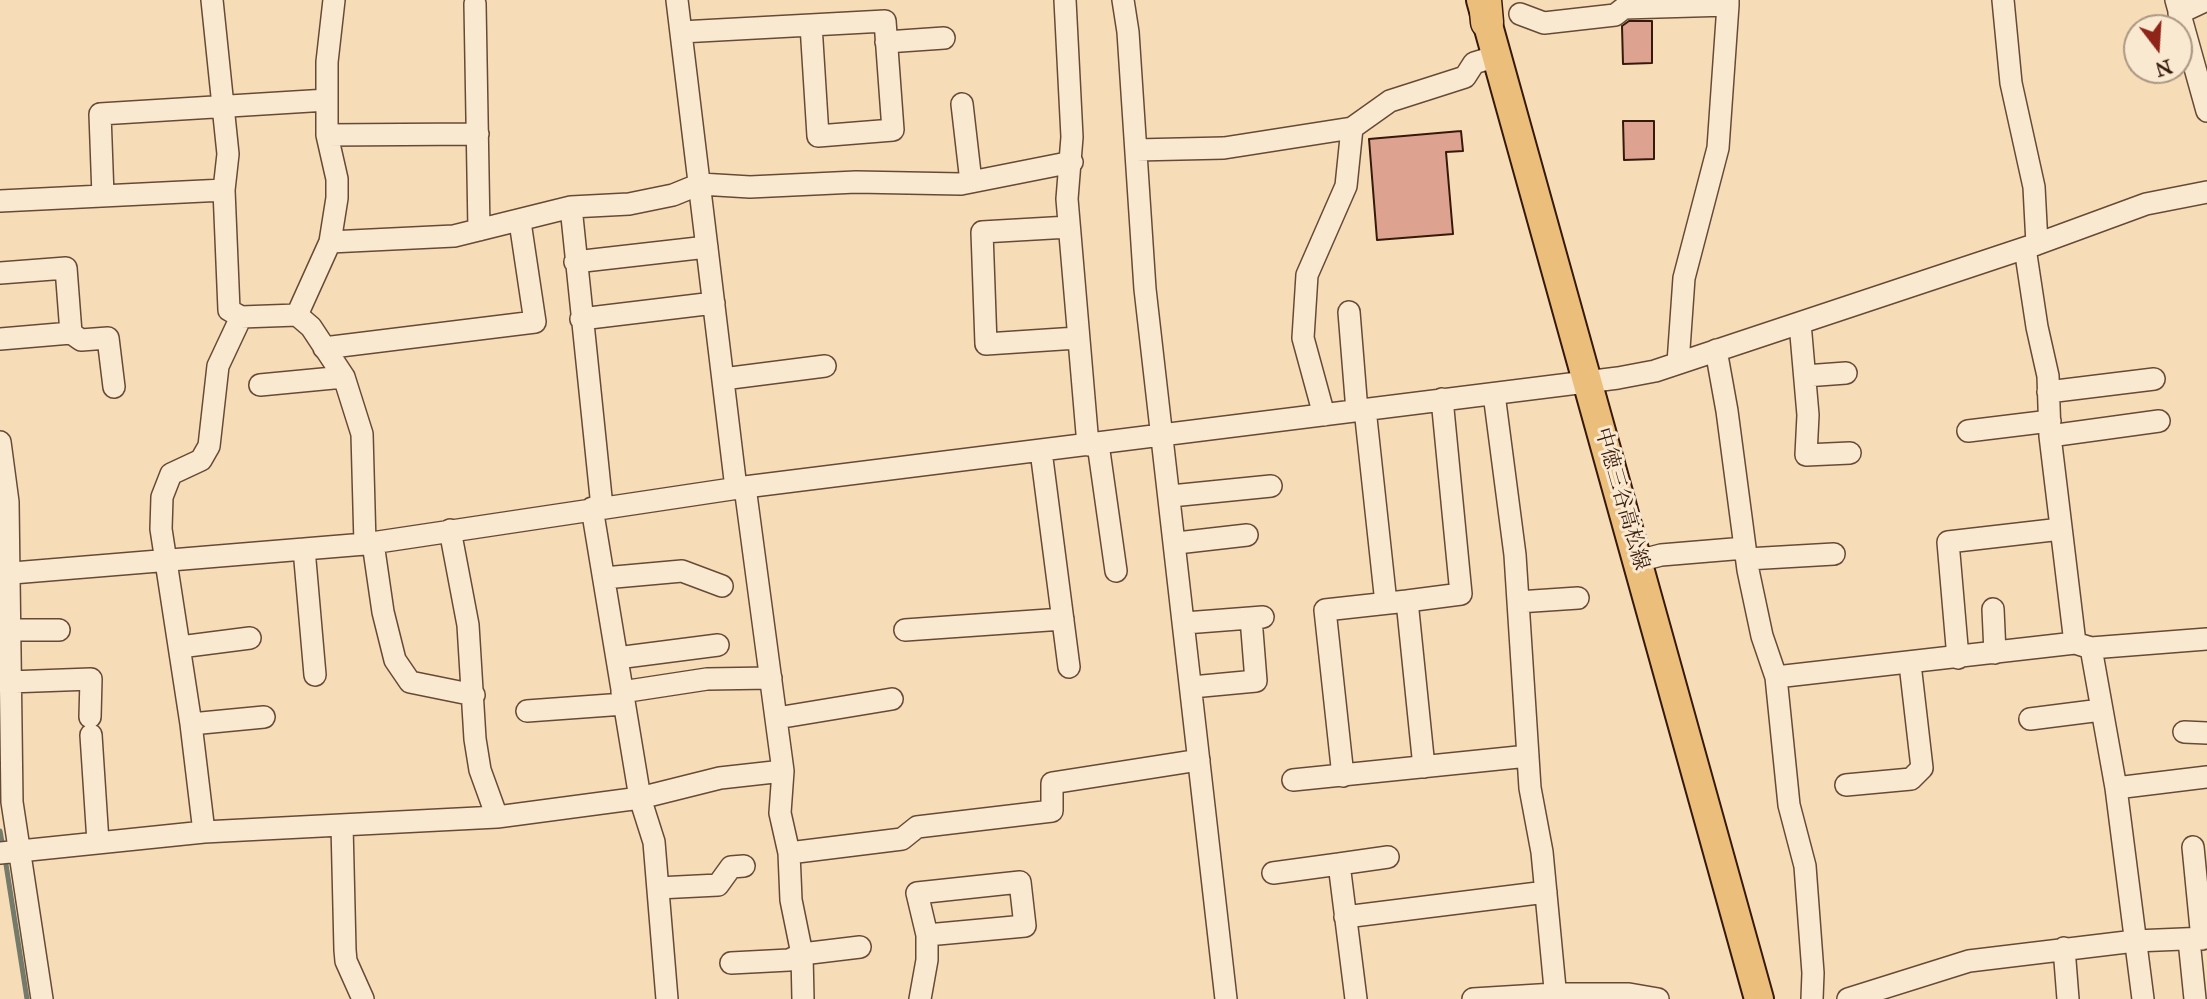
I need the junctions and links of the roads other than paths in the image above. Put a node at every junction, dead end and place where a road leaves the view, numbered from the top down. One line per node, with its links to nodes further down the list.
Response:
1 (212, 0): 19 (street)
2 (334, 0): 17 (street)
3 (677, 0): 14 (street)
4 (1065, 0): 25 (street)
5 (1123, 0): 24 (street)
6 (2003, 0): 37 (street)
7 (2207, 0): 10 (street)
8 (1728, 3): 11 (street); 52 (street)
9 (475, 4): 22 (street)
10 (2178, 6): 20 (street)
11 (1521, 7): 12 (street)
12 (1488, 23): 21 (street); 59 (main road, 中徳三谷高松線)
13 (811, 25): 14 (street); 16 (street); 16 (street)
14 (681, 32): 27 (street)
15 (944, 38): 16 (street)
16 (887, 42)
17 (327, 100): 19 (street); 23 (street)
18 (962, 104): 26 (street)
19 (225, 108): 28 (street); 30 (street)
20 (2207, 111)
21 (1352, 128): 24 (street); 66 (street)
22 (478, 134): 23 (street); 35 (street)
23 (327, 135): 36 (street)
24 (1136, 150): 70 (street)
25 (1072, 162): 26 (street); 34 (street)
26 (971, 182): 27 (street)
27 (700, 184): 32 (street); 38 (street)
28 (224, 190): 30 (street); 44 (street)
29 (2207, 192): 37 (street)
30 (103, 196): 31 (street)
31 (0, 201)
32 (572, 207): 33 (street); 39 (street)
33 (520, 222): 35 (street); 50 (street)
34 (1069, 227): 48 (street); 48 (street)
35 (479, 230): 36 (street)
36 (330, 242): 43 (street)
37 (2031, 246): 46 (street); 62 (street)
38 (707, 247): 39 (street); 41 (street)
39 (575, 262): 45 (street)
40 (0, 273): 47 (street)
41 (714, 303): 45 (street); 57 (street)
42 (1349, 312): 65 (street)
43 (297, 315): 44 (street); 50 (street)
44 (241, 317): 87 (street)
45 (581, 318): 78 (street)
46 (1800, 323): 51 (street); 55 (street)
47 (71, 333): 49 (street); 61 (street)
48 (1077, 338): 72 (street)
49 (0, 339)
50 (324, 348): 56 (street)
51 (1716, 351): 52 (street); 85 (street)
52 (1678, 363): 59 (street)
53 (825, 366): 57 (street)
54 (1846, 373): 55 (street)
55 (1805, 376): 74 (street)
56 (344, 377): 60 (street); 82 (street)
57 (723, 379): 76 (street)
58 (2154, 379): 62 (street)
59 (1589, 383): 63 (street); 88 (main road, 中徳三谷高松線)
60 (260, 385)
61 (114, 387)
62 (2048, 392): 68 (street)
63 (1494, 394): 64 (street); 95 (street)
64 (1442, 399): 65 (street); 94 (street)
65 (1361, 410): 66 (street); 94 (street)
66 (1324, 415): 70 (street)
67 (2159, 421): 68 (street)
68 (2050, 429): 69 (street); 79 (street)
69 (1968, 431)
70 (1158, 437): 72 (street); 77 (street)
71 (0, 442): 90 (street)
72 (1093, 445): 73 (street); 89 (street)
73 (1041, 451): 76 (street); 97 (street)
74 (1850, 453)
75 (1271, 486): 77 (street)
76 (740, 488): 78 (street); 115 (street)
77 (1171, 496): 83 (street)
78 (597, 508): 80 (street); 91 (street)
79 (2061, 529): 105 (street); 109 (street)
80 (450, 530): 82 (street); 117 (street)
81 (1247, 535): 83 (street)
82 (369, 543): 84 (street); 117 (street)
83 (1177, 543): 98 (street)
84 (304, 549): 87 (street); 112 (street)
85 (1746, 554): 86 (street); 88 (street); 114 (street)
86 (1834, 554)
87 (165, 560): 90 (street); 106 (street)
88 (1638, 561): 169 (main road, 中徳三谷高松線)
89 (1116, 571)
90 (4, 573): 99 (street)
91 (604, 578): 92 (street); 108 (street)
92 (722, 586)
93 (1578, 598): 95 (street)
94 (1396, 602): 130 (street); 132 (street)
95 (1518, 602): 128 (street)
96 (1993, 609): 107 (street)
97 (1063, 619): 101 (street); 111 (street)
98 (1185, 623): 116 (street); 116 (street)
99 (9, 630): 100 (street); 113 (street)
100 (59, 630)
101 (905, 630)
102 (250, 638): 106 (street)
103 (2207, 639): 105 (street)
104 (718, 645): 108 (street)
105 (2083, 645): 107 (street); 120 (street)
106 (180, 647): 125 (street)
107 (1995, 653): 109 (street)
108 (617, 658): 118 (street)
109 (1958, 658): 110 (street)
110 (1910, 664): 114 (street); 135 (street)
111 (1069, 667)
112 (315, 675)
113 (5, 677): 141 (street); 143 (street)
114 (1776, 677): 170 (street)
115 (771, 678): 118 (street); 123 (street)
116 (1192, 687): 129 (street)
117 (474, 695): 138 (street)
118 (623, 698): 121 (street); 137 (street)
119 (892, 699): 123 (street)
120 (2101, 710): 124 (street); 136 (street)
121 (527, 711)
122 (264, 717): 125 (street)
123 (776, 718): 131 (street)
124 (2030, 719)
125 (191, 724): 140 (street)
126 (2184, 732): 127 (street)
127 (2207, 733)
128 (1528, 756): 130 (street); 150 (street)
129 (1190, 761): 144 (street); 165 (street)
130 (1424, 767): 132 (street)
131 (783, 771): 137 (street); 144 (street)
132 (1343, 776): 134 (street)
133 (2207, 777): 136 (street)
134 (1293, 780)
135 (1846, 785)
136 (2116, 788): 154 (street)
137 (640, 798): 138 (street); 149 (street)
138 (497, 817): 139 (street)
139 (342, 825): 140 (street); 161 (street)
140 (204, 832): 141 (street)
141 (98, 842): 143 (street)
142 (2193, 847): 153 (street)
143 (11, 851): 160 (street)
144 (789, 853): 157 (street)
145 (1388, 857): 146 (street)
146 (1339, 864): 148 (street); 151 (street)
147 (744, 866): 149 (street)
148 (1273, 873)
149 (658, 888): 162 (street)
150 (1546, 892): 151 (street); 159 (street)
151 (1345, 917): 166 (street)
152 (927, 935): 152 (street); 164 (street)
153 (2199, 939): 154 (street); 174 (street)
154 (2135, 941): 156 (street); 173 (street)
155 (860, 947): 157 (street)
156 (2064, 948): 171 (street); 172 (street)
157 (802, 954): 158 (street); 163 (street)
158 (731, 963)
159 (1555, 996): 167 (street); 168 (street)
160 (42, 999)
161 (362, 999)
162 (667, 999)
163 (803, 999)
164 (920, 999)
165 (1226, 999)
166 (1356, 999)
167 (1473, 999)
168 (1658, 999)
169 (1759, 999)
170 (1812, 999)
171 (1848, 999)
172 (2068, 999)
173 (2143, 999)
174 (2195, 999)

